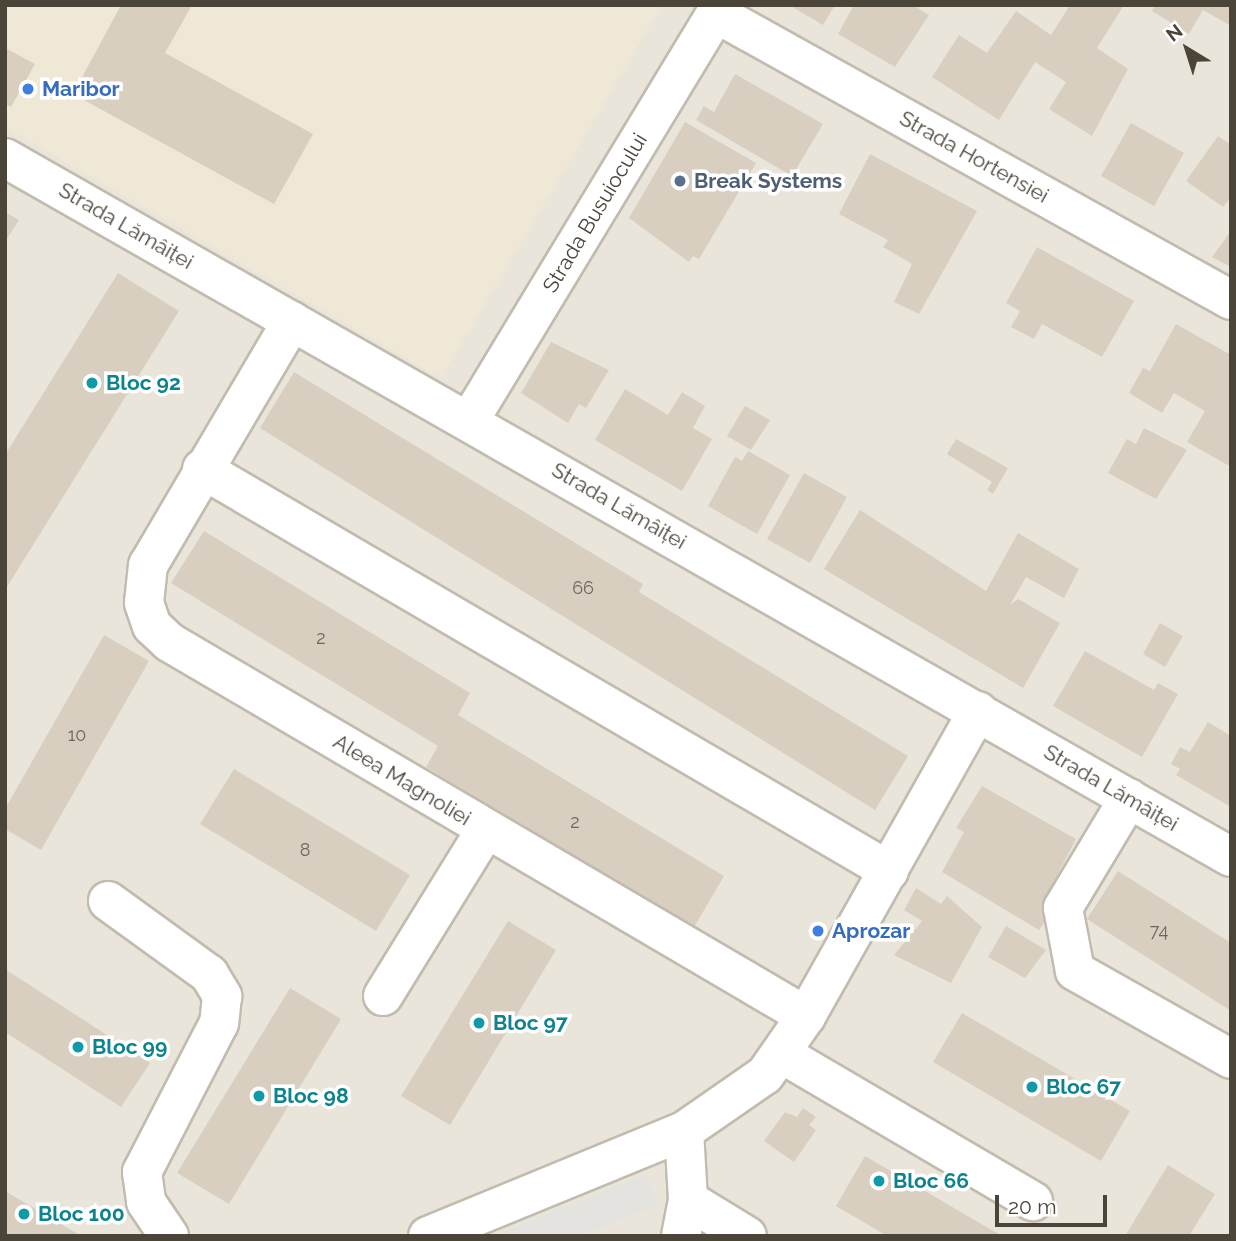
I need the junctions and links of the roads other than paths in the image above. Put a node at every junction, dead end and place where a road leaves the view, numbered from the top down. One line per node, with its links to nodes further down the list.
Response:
1 (719, 9): 3 (street, Strada Hortensiei); 5 (street, Strada Busuiocului)
2 (5, 158): 4 (street, Strada Lămâiței)
3 (1231, 300)
4 (292, 321): 5 (street, Strada Lămâiței); 6 (street, Aleea Magnoliei)
5 (468, 421): 7 (street, Strada Lămâiței)
6 (202, 469): 9 (street, Aleea Magnoliei); 11 (street)
7 (978, 711): 8 (street, Strada Lămâiței); 11 (street)
8 (1129, 798): 10 (street, Strada Lămâiței); 16 (street)
9 (486, 829): 13 (street); 14 (street, Aleea Magnoliei)
10 (1231, 857)
11 (889, 870): 14 (street)
12 (108, 901): 20 (street)
13 (383, 996)
14 (806, 1016): 15 (street)
15 (782, 1054): 17 (street); 18 (street)
16 (1231, 1059)
17 (684, 1131): 19 (street); 21 (street)
18 (1033, 1201)
19 (684, 1218): 22 (street)
20 (169, 1236)
21 (428, 1236)
22 (747, 1236)

